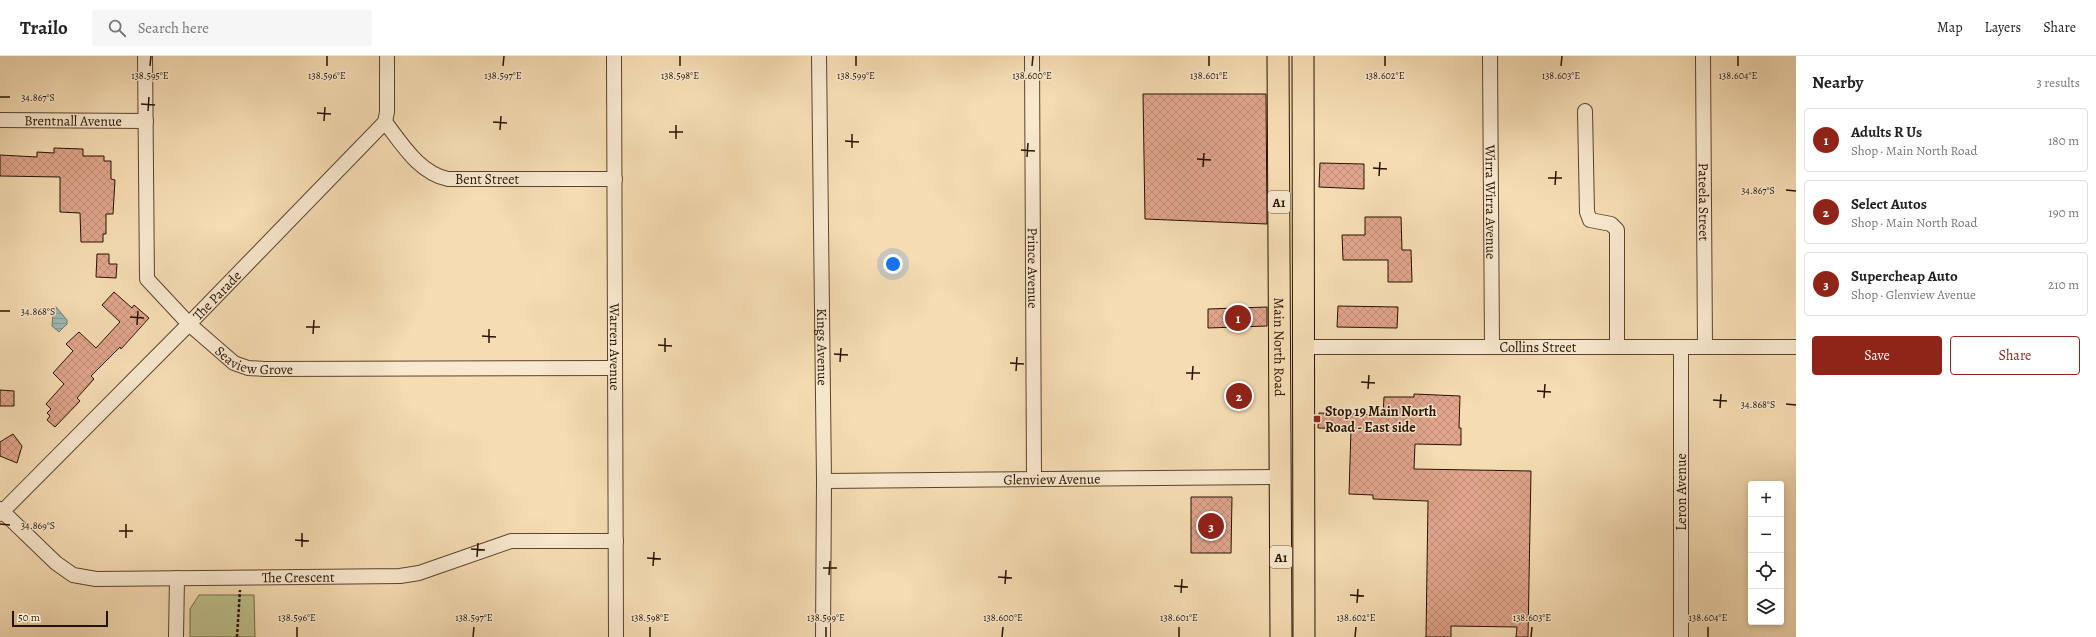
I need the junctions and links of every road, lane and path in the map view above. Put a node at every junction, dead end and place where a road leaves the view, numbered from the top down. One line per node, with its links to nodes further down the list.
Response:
1 (145, 56): 12 (street, Seaview Grove)
2 (387, 56): 13 (street)
3 (614, 56): 14 (street, Warren Avenue)
4 (819, 56): 27 (street, Kings Avenue)
5 (1032, 56): 26 (street, Prince Avenue)
6 (1278, 56): 16 (highway, Main North Road / A1)
7 (1303, 56): 17 (highway, Main North Road / A1)
8 (1490, 56): 18 (street, Wirra Wirra Avenue)
9 (1703, 56): 21 (street, Pateela Street)
10 (1585, 111): 19 (street)
11 (0, 120): 12 (street, Brentnall Avenue)
12 (146, 121): 15 (street, Seaview Grove)
13 (385, 122): 14 (street, Bent Street); 15 (street, The Parade)
14 (614, 179): 23 (street, Warren Avenue)
15 (190, 324): 23 (street, Seaview Grove); 28 (street, The Parade)
16 (1280, 347): 17 (highway, Collins Street); 24 (highway, Main North Road / A1)
17 (1304, 347): 18 (street, Collins Street); 25 (highway, Main North Road / A1)
18 (1492, 347): 19 (street, Collins Street)
19 (1617, 347): 20 (street, Collins Street)
20 (1681, 347): 21 (street, Collins Street); 38 (street, Leron Avenue)
21 (1705, 347): 22 (street, Collins Street)
22 (1796, 347)
23 (615, 368): 29 (street, Warren Avenue)
24 (1280, 477): 25 (highway); 26 (street, Glenview Avenue); 36 (highway, Main North Road / A1)
25 (1304, 477): 37 (highway, Main North Road / A1)
26 (1034, 479): 27 (street, Glenview Avenue)
27 (824, 481): 35 (street, Kings Avenue)
28 (1, 511): 30 (street, The Crescent)
29 (616, 541): 31 (street, The Crescent); 34 (street, Warren Avenue)
30 (176, 578): 31 (street, The Crescent); 32 (street)
31 (241, 578): 33 (path)
32 (176, 637)
33 (237, 637)
34 (616, 637)
35 (823, 637)
36 (1281, 637)
37 (1304, 637)
38 (1681, 637)

